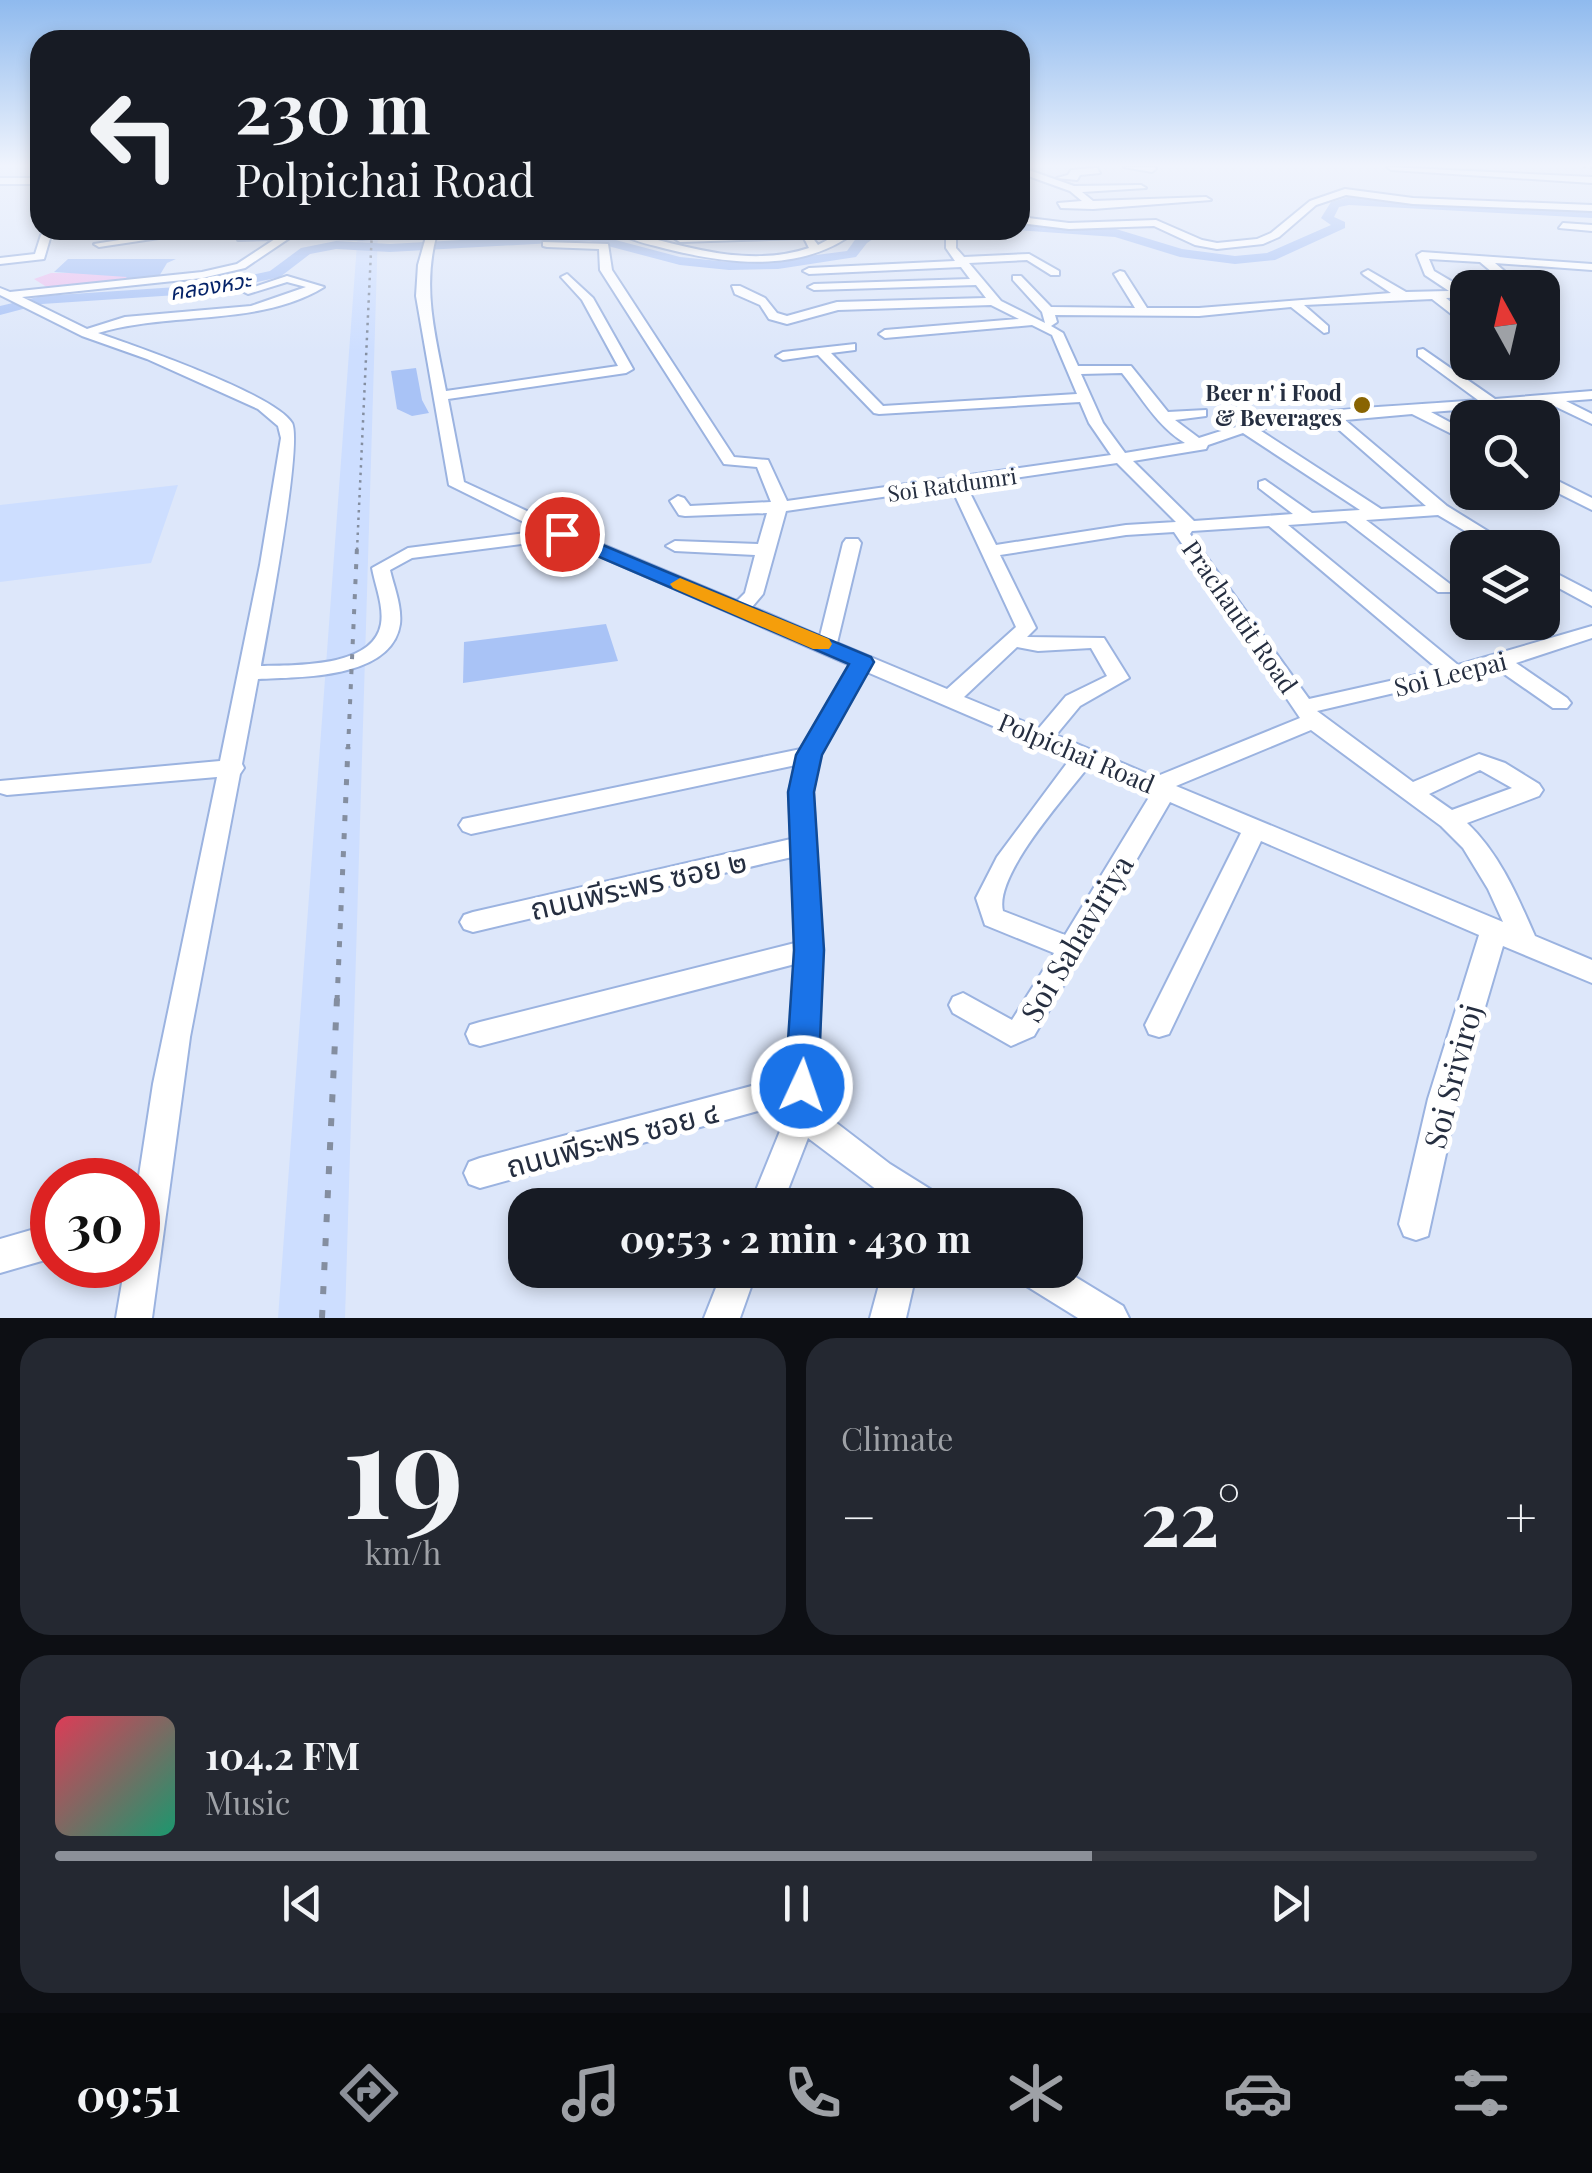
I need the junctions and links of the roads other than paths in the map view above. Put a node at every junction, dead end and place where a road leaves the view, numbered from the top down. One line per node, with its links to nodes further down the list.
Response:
1 (1172, 229): 2 (street)
2 (1284, 229)
3 (45, 240): 19 (street)
4 (130, 240): 13 (street)
5 (283, 240): 37 (street)
6 (425, 240): 51 (street)
7 (644, 240): 16 (street)
8 (683, 240): 16 (street)
9 (748, 240): 18 (street)
10 (810, 240): 15 (street)
11 (835, 240): 15 (street)
12 (950, 240): 20 (street, Prachautit Road)
13 (99, 244)
14 (548, 244): 72 (street)
15 (816, 251): 18 (street)
16 (708, 256): 18 (street)
17 (1480, 258): 21 (street); 22 (street); 30 (street)
18 (752, 260)
19 (0, 261)
20 (961, 262): 23 (street); 24 (street); 29 (street, Prachautit Road)
21 (1592, 266)
22 (1496, 270)
23 (809, 271)
24 (1055, 273)
25 (1368, 273): 36 (street)
26 (1120, 274): 41 (street)
27 (567, 278): 51 (street)
28 (1017, 278): 42 (street)
29 (978, 282): 31 (street); 38 (street, Prachautit Road)
30 (1450, 285)
31 (814, 287)
32 (736, 288): 38 (street)
33 (248, 291): 44 (street)
34 (1450, 294): 35 (street)
35 (1434, 295): 36 (street); 40 (street)
36 (1402, 296): 39 (street)
37 (15, 299): 44 (street)
38 (995, 301): 42 (street, Prachautit Road)
39 (1294, 303): 41 (street); 43 (street)
40 (1450, 308)
41 (1143, 312): 42 (street)
42 (1040, 316): 45 (street); 50 (street, Prachautit Road)
43 (1324, 329)
44 (86, 333): 94 (street)
45 (885, 334)
46 (850, 347): 47 (street)
47 (822, 352): 49 (street); 52 (street)
48 (1423, 353): 53 (street)
49 (783, 356)
50 (1073, 370): 52 (street, Prachautit Road); 61 (street)
51 (440, 396): 80 (street, Polpichai Road)
52 (1084, 398): 66 (street, Prachautit Road)
53 (1487, 400)
54 (1589, 400): 55 (street)
55 (1560, 401)
56 (1560, 404): 62 (street)
57 (1450, 406): 58 (street, Soi Ratdumri)
58 (1415, 410): 60 (street, Soi Ratdumri); 64 (street)
59 (1202, 413): 61 (street)
60 (1331, 415): 63 (street, Soi Ratdumri); 73 (street)
61 (1163, 417): 65 (street)
62 (1592, 420)
63 (1245, 427): 65 (street, Soi Ratdumri); 74 (street)
64 (1450, 428)
65 (1201, 446): 66 (street, Soi Ratdumri)
66 (1122, 459): 67 (street, Soi Ratdumri); 78 (street, Prachautit Road)
67 (958, 484): 72 (street, Soi Ratdumri); 84 (street)
68 (1265, 485): 76 (street)
69 (1560, 488): 71 (street)
70 (678, 501): 72 (street, Soi Ratdumri)
71 (1592, 505)
72 (782, 507): 83 (street)
73 (1441, 510): 74 (street); 79 (street)
74 (1376, 513): 75 (street)
75 (1350, 516): 76 (street); 86 (street)
76 (1308, 518): 77 (street)
77 (1273, 521): 78 (street); 95 (street)
78 (1188, 524): 84 (street); 98 (street, Prachautit Road)
79 (1476, 530)
80 (562, 534): 88 (street, Polpichai Road); 94 (street)
81 (852, 543): 91 (street)
82 (675, 546): 83 (street)
83 (766, 550): 88 (street)
84 (993, 550): 90 (street)
85 (1560, 581): 87 (street)
86 (1444, 588)
87 (1592, 600)
88 (740, 609): 91 (street, Polpichai Road)
89 (1592, 632): 93 (street, Soi Leepai)
90 (1010, 640): 96 (street); 99 (street)
91 (827, 646): 92 (street, Polpichai Road)
92 (862, 662): 96 (street, Polpichai Road); 100 (street)
93 (1500, 662): 95 (street, Soi Leepai); 97 (street)
94 (250, 672): 102 (street)
95 (1455, 674): 98 (street, Soi Leepai)
96 (949, 699): 99 (street, Polpichai Road)
97 (1560, 703)
98 (1309, 714): 104 (street, Soi Leepai); 105 (street, Prachautit Road)
99 (1044, 737): 101 (street, Polpichai Road)
100 (809, 755): 107 (street); 109 (street)
101 (1085, 756): 104 (street, Polpichai Road); 113 (street)
102 (232, 768): 103 (street); 120 (street)
103 (7, 787)
104 (1161, 787): 108 (street, Polpichai Road); 113 (street, Soi Sahaviriya)
105 (1410, 793): 106 (street, Prachautit Road); 106 (street)
106 (1449, 820): 112 (street, Prachautit Road)
107 (471, 825)
108 (1256, 827): 111 (street, Polpichai Road); 117 (street)
109 (804, 846): 110 (street, ถนนพีระพร ซอย ๒); 114 (street)
110 (473, 922)
111 (1494, 930): 112 (street, Polpichai Road); 124 (street, Soi Sriviroj)
112 (1524, 942): 115 (street, Polpichai Road)
113 (1071, 948): 116 (street, Soi Sahaviriya)
114 (809, 950): 118 (street); 119 (street)
115 (1592, 972)
116 (964, 1006)
117 (1159, 1025)
118 (480, 1034)
119 (802, 1100): 121 (street, ถนนพีระพร ซอย ๔); 122 (street); 123 (street)
120 (154, 1158)
121 (480, 1173)
122 (772, 1188)
123 (897, 1188)
124 (1416, 1224)
125 (30, 1247): 126 (street)
126 (0, 1256)
127 (137, 1288): 131 (street)
128 (733, 1288): 132 (street)
129 (896, 1288): 133 (street)
130 (1061, 1288): 134 (street)
131 (134, 1318)
132 (722, 1318)
133 (888, 1318)
134 (1110, 1318)

